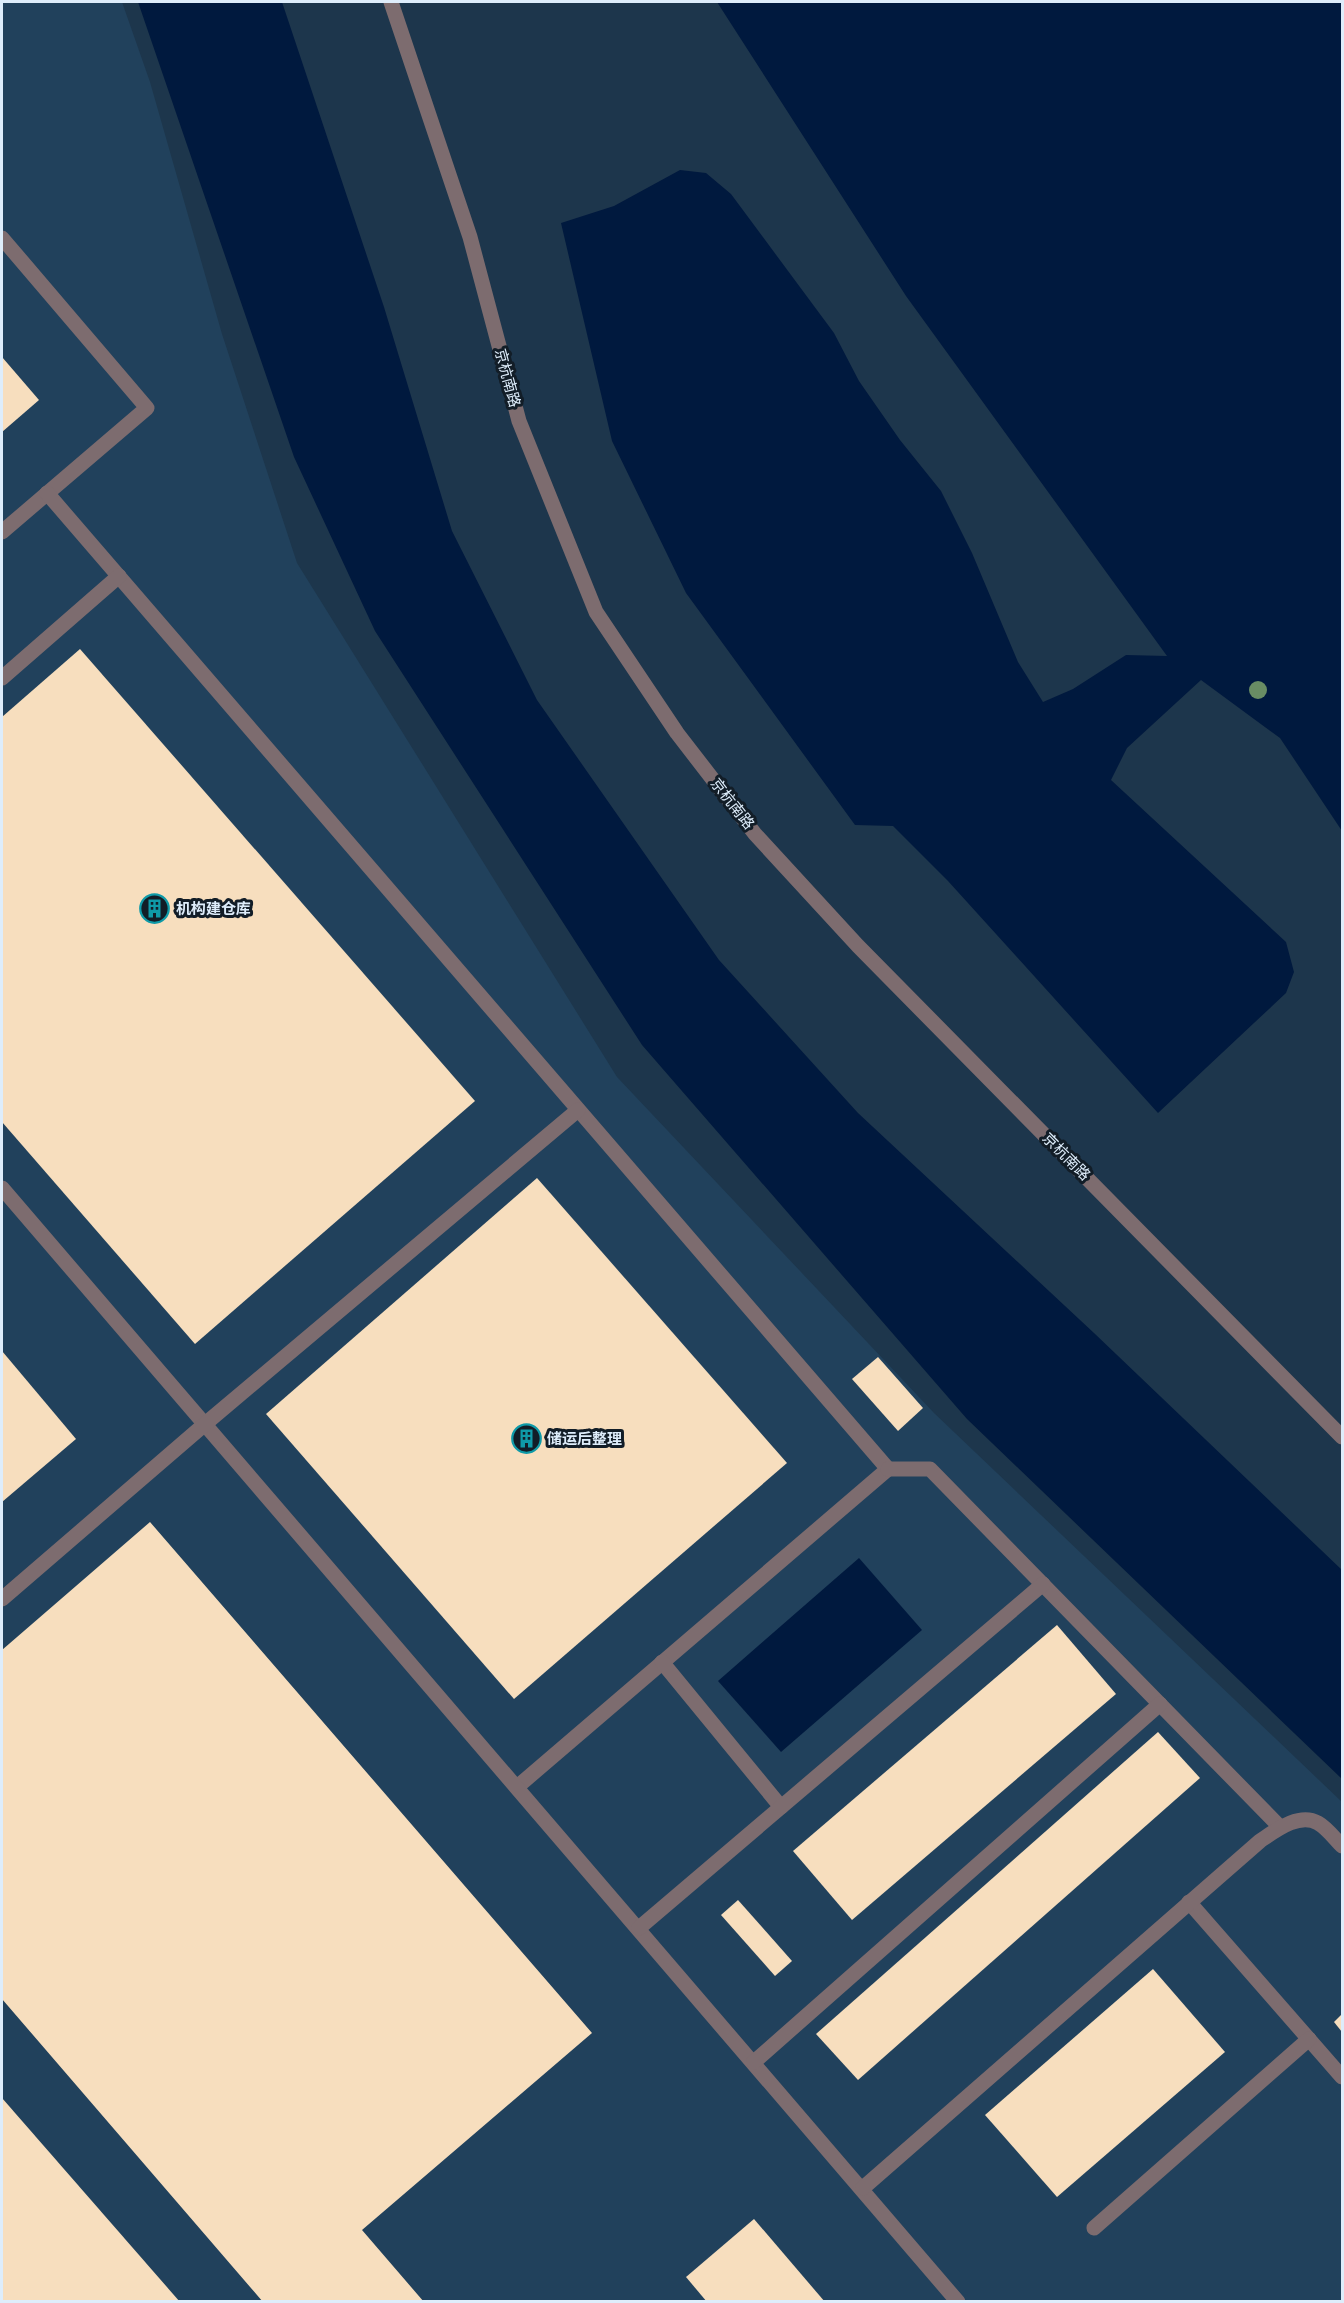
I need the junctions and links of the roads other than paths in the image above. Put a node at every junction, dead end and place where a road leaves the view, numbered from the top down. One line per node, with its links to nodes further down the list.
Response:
1 (392, 2): 10 (street, 京杭南路)
2 (2, 238): 3 (street)
3 (47, 493): 4 (street); 5 (street)
4 (2, 532)
5 (119, 576): 6 (street); 7 (street)
6 (2, 678)
7 (578, 1110): 9 (street); 11 (street)
8 (2, 1188): 9 (street)
9 (205, 1424): 13 (street); 16 (street)
10 (1342, 1437)
11 (888, 1469): 12 (street); 14 (street)
12 (1043, 1584): 15 (street); 17 (street)
13 (2, 1599)
14 (662, 1662): 16 (street); 17 (street)
15 (1160, 1704): 18 (street); 23 (street)
16 (517, 1787): 21 (street)
17 (781, 1807): 21 (street)
18 (1280, 1827): 19 (street); 20 (street)
19 (1342, 1846)
20 (1189, 1902): 22 (street); 25 (street)
21 (639, 1928): 23 (street)
22 (1309, 2039): 24 (street); 26 (street)
23 (754, 2062): 25 (street)
24 (1342, 2077)
25 (863, 2188): 27 (street)
26 (1094, 2228)
27 (958, 2301)

